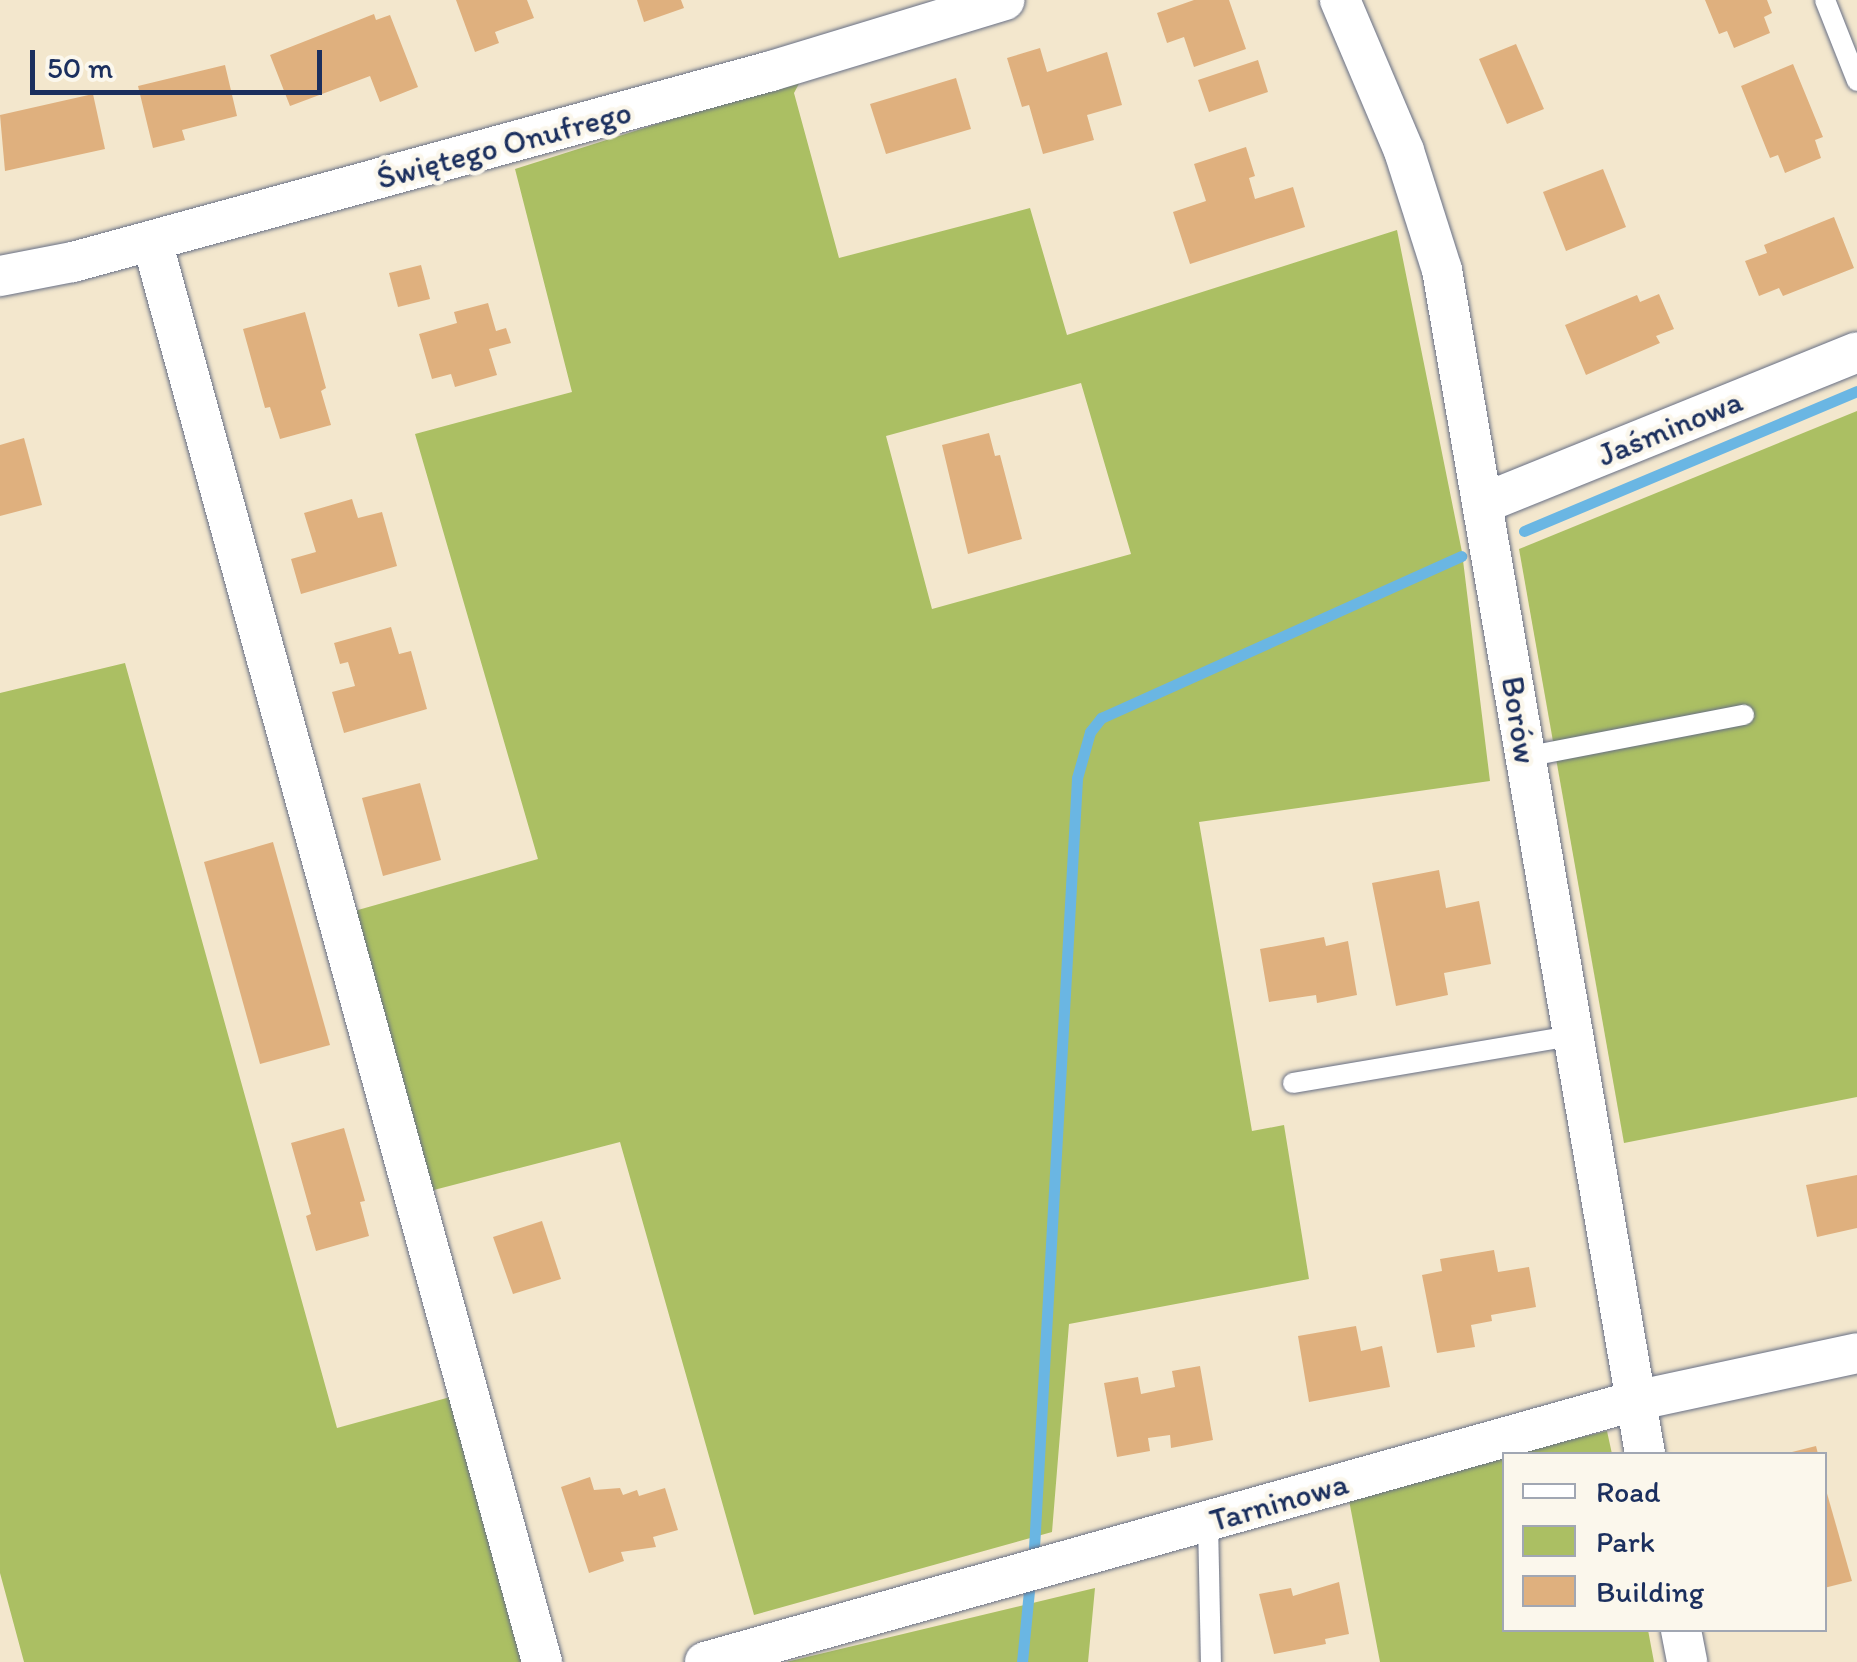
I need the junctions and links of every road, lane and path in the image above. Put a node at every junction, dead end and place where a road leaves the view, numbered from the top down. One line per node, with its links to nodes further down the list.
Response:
1 (1004, 0): 5 (street, Świętego Onufrego)
2 (1340, 0): 8 (street, Borów)
3 (1825, 0): 4 (lane)
4 (1857, 80)
5 (152, 241): 6 (street, Świętego Onufrego); 18 (street)
6 (0, 276)
7 (1857, 352): 8 (street, Jaśminowa)
8 (1484, 503): 10 (street, Borów)
9 (1744, 716): 10 (lane)
10 (1525, 757): 11 (street, Borów)
11 (1572, 1036): 12 (lane); 14 (street, Borów)
12 (1293, 1083)
13 (1857, 1353): 14 (street, Tarninowa)
14 (1634, 1401): 15 (street, Borów); 16 (street, Tarninowa)
15 (1645, 1452)
16 (1208, 1522): 19 (street, Tarninowa); 20 (lane)
17 (1680, 1632): 21 (street)
18 (542, 1662)
19 (705, 1662)
20 (1211, 1662)
21 (1687, 1662)

